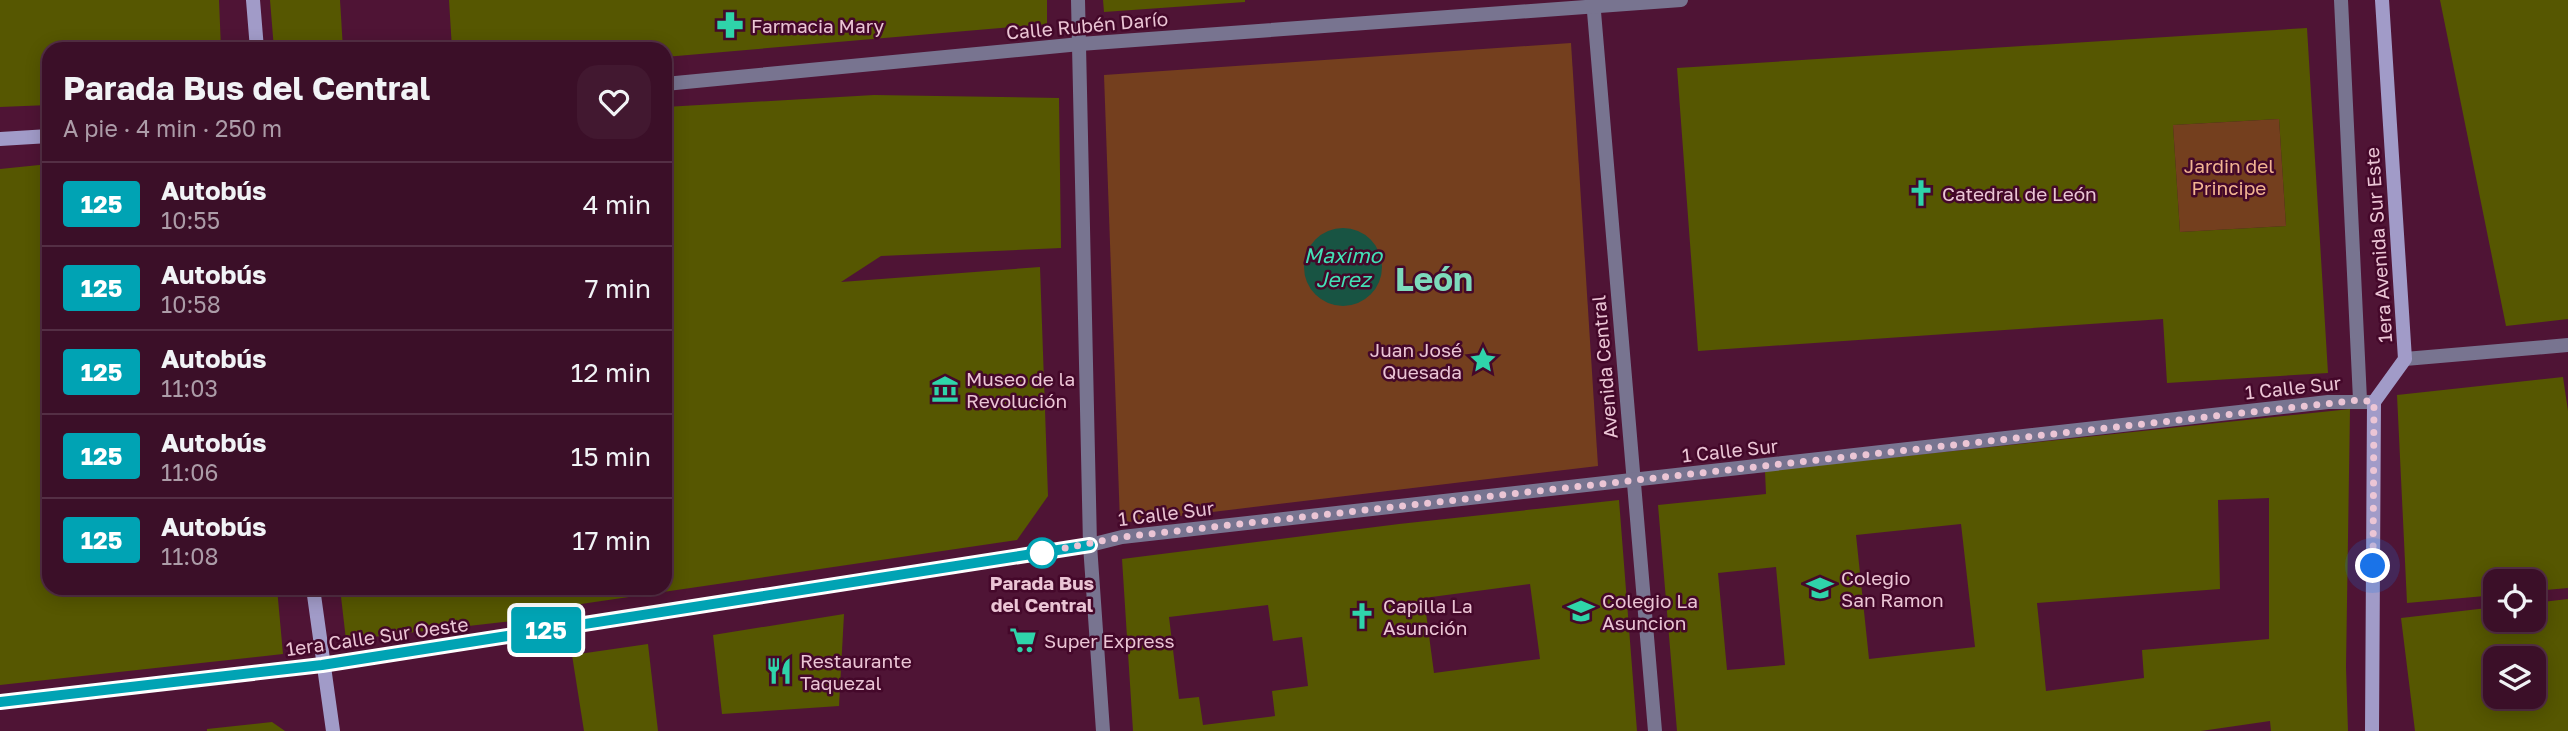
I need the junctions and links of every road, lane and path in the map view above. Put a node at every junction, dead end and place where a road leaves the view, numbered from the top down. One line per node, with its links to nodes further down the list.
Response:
1 (253, 0): 7 (street)
2 (1079, 0): 8 (street)
3 (1681, 0): 6 (street, Calle Rubén Darío)
4 (2341, 0): 14 (street)
5 (2382, 0): 13 (street, 1era Avenida Sur Este)
6 (1593, 3): 8 (street, Calle Rubén Darío); 15 (street, Avenida Central)
7 (256, 42)
8 (1080, 44): 9 (street, Calle Rubén Darío); 16 (street)
9 (672, 83)
10 (42, 136): 11 (street)
11 (0, 139)
12 (2568, 345): 13 (street)
13 (2404, 359): 14 (street, 1era Avenida Sur Este)
14 (2367, 401): 15 (street, 1 Calle Sur); 23 (street)
15 (1633, 481): 16 (street, 1 Calle Sur); 22 (street, Avenida Central)
16 (1090, 545): 18 (street, 1era Calle Sur Oeste); 21 (street)
17 (314, 595): 18 (street)
18 (322, 665): 19 (street, 1era Calle Sur Oeste); 20 (street)
19 (0, 702)
20 (332, 731)
21 (1103, 731)
22 (1655, 731)
23 (2372, 731)

